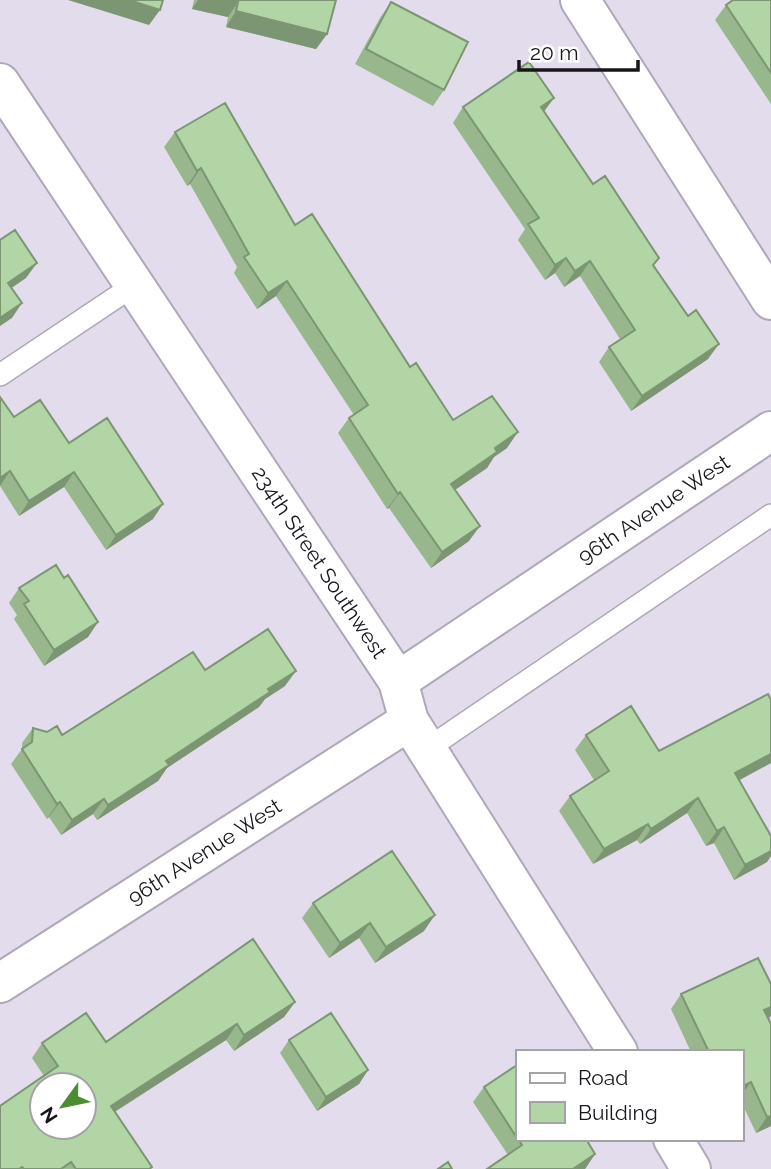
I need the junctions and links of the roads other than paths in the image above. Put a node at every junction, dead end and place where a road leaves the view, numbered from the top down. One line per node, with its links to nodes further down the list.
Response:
1 (582, 1): 4 (street)
2 (0, 83): 3 (street, 234th Street Southwest)
3 (133, 286): 5 (lane); 8 (street, 234th Street Southwest)
4 (771, 300)
5 (0, 375)
6 (771, 431): 8 (street, 96th Avenue West)
7 (771, 515): 9 (lane)
8 (398, 681): 9 (street, 234th Street Southwest)
9 (418, 735): 10 (street, 96th Avenue West); 11 (street, 234th Street Southwest)
10 (0, 983)
11 (617, 1050)
12 (674, 1141): 13 (street)
13 (691, 1169)

